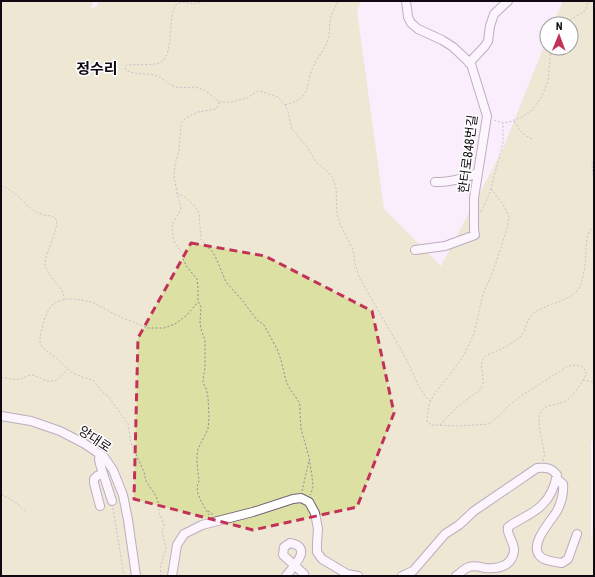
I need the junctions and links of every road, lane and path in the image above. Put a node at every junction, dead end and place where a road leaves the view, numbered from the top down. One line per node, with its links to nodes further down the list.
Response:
1 (204, 1): 9 (path)
2 (338, 1): 10 (path)
3 (406, 1): 8 (street, 한터로848번길)
4 (508, 1): 8 (street)
5 (587, 1): 6 (path)
6 (577, 16)
7 (550, 56): 12 (path)
8 (469, 62): 11 (street, 한터로848번길)
9 (219, 102): 10 (path); 21 (path)
10 (286, 105): 31 (path)
11 (487, 116): 13 (path); 16 (street, 한터로848번길)
12 (514, 120): 13 (path); 14 (path)
13 (503, 123): 20 (path)
14 (532, 140)
15 (594, 158): 17 (path)
16 (478, 172): 18 (street); 24 (street, 한터로848번길)
17 (594, 176)
18 (435, 182)
19 (1, 186): 25 (path)
20 (491, 190): 22 (path); 31 (path)
21 (177, 193): 26 (path); 35 (path)
22 (481, 213)
23 (594, 227): 33 (path)
24 (415, 250)
25 (65, 300): 26 (path); 27 (path)
26 (198, 301): 43 (path)
27 (68, 369): 28 (path); 48 (path)
28 (1, 377)
29 (582, 380): 30 (path); 33 (path); 36 (path)
30 (594, 382)
31 (431, 402): 33 (path)
32 (1, 416): 34 (street, 양대로)
33 (440, 425)
34 (100, 454): 37 (street); 47 (street, 양대로)
35 (309, 460): 40 (path); 40 (path)
36 (542, 467): 38 (street); 52 (street)
37 (103, 473): 41 (street); 41 (street)
38 (556, 478): 44 (street); 53 (street)
39 (1, 495): 42 (path)
40 (305, 500): 43 (street); 51 (street)
41 (112, 502): 46 (path)
42 (27, 512)
43 (208, 523): 49 (street)
44 (577, 534)
45 (304, 574): 50 (street)
46 (124, 576)
47 (136, 576)
48 (161, 576)
49 (172, 576)
50 (286, 576)
51 (358, 576)
52 (402, 576)
53 (456, 576)

